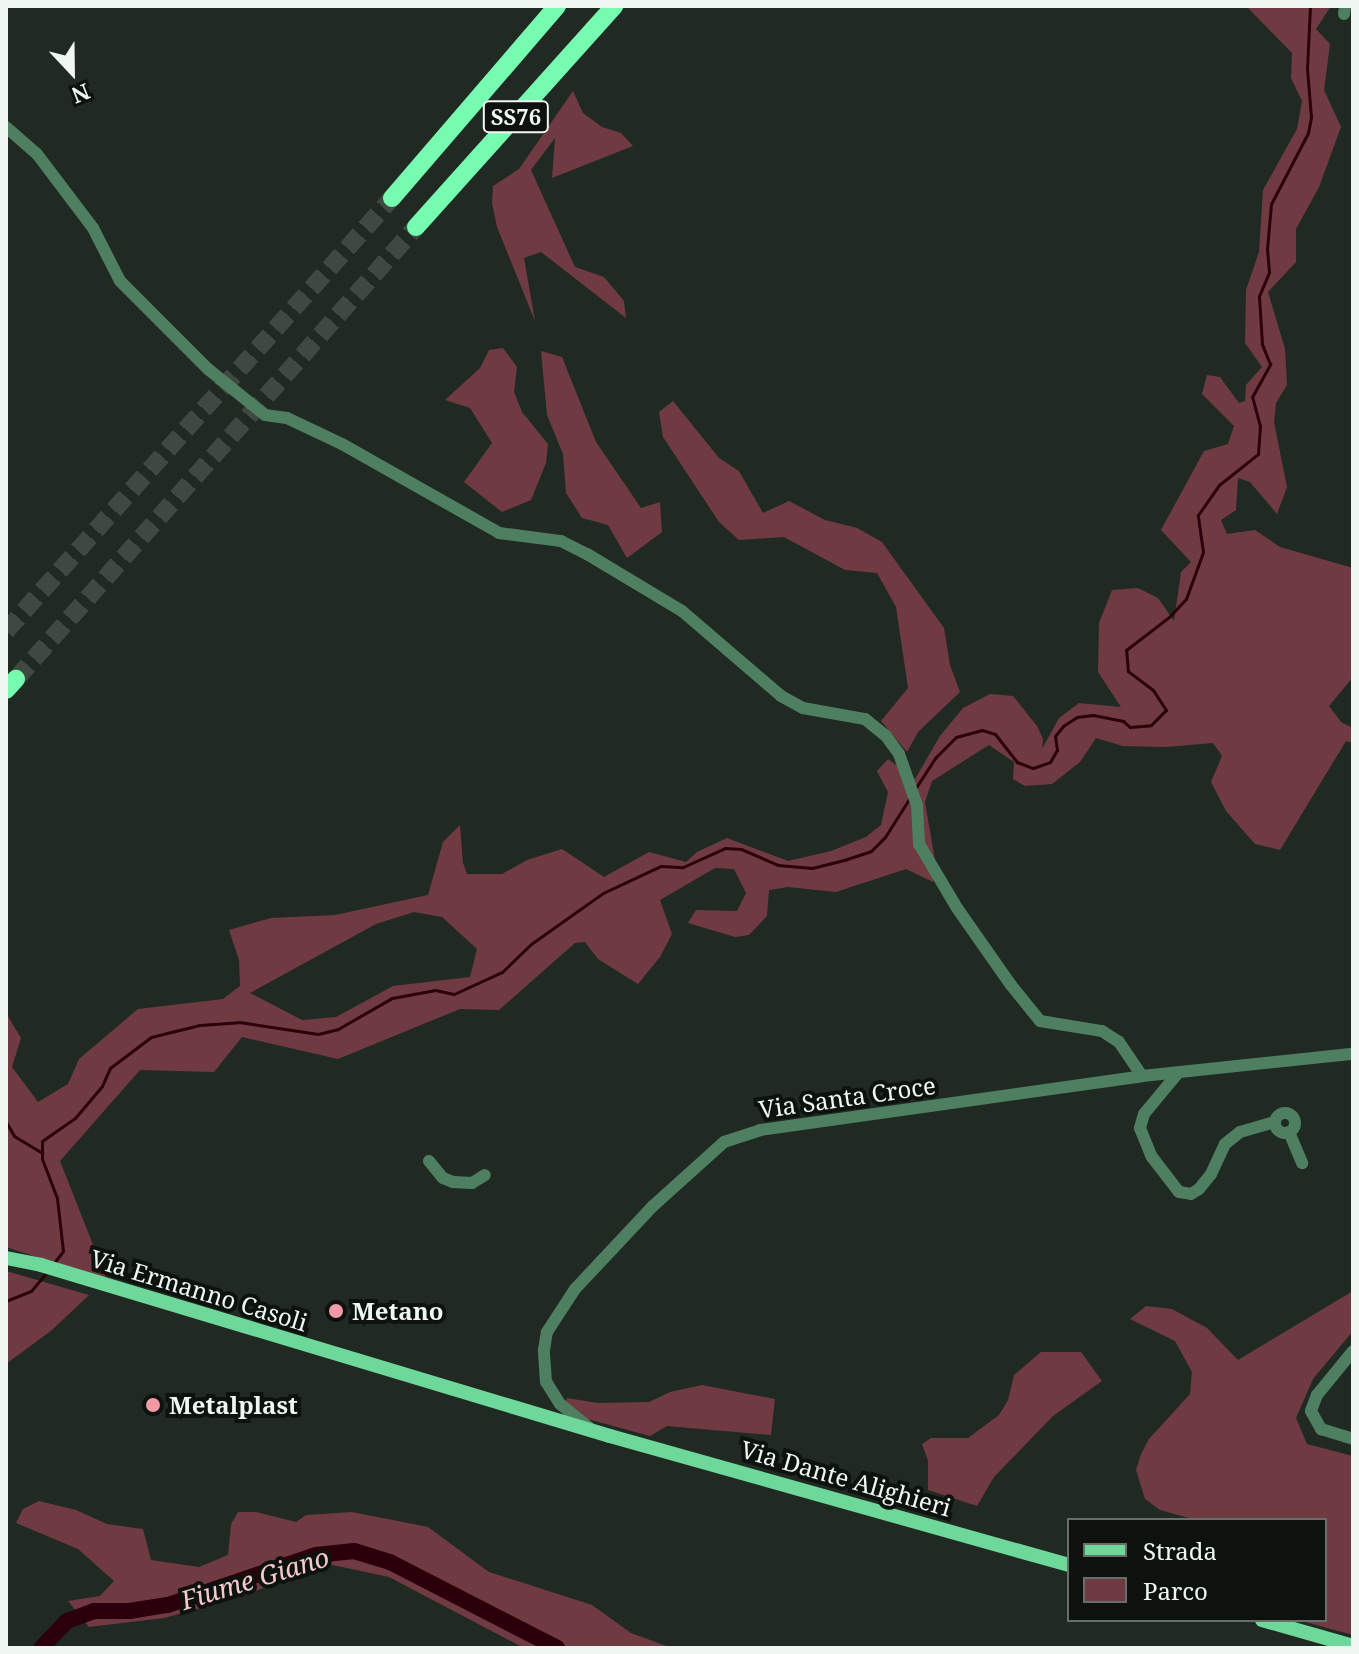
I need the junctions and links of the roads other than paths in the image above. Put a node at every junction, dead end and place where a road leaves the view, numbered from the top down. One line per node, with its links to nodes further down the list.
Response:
1 (557, 6): 4 (highway, SS76)
2 (614, 6): 5 (highway, SS76)
3 (6, 127): 8 (street)
4 (392, 198)
5 (416, 227)
6 (1353, 1054): 7 (street, Via Santa Croce)
7 (1178, 1073): 8 (street, Via Santa Croce); 10 (street)
8 (1142, 1076): 14 (street, Via Santa Croce)
9 (429, 1161): 11 (street)
10 (1302, 1163)
11 (485, 1175)
12 (6, 1258): 14 (main road, Via Ermanno Casoli)
13 (1353, 1351): 16 (street)
14 (592, 1430): 15 (main road, Via Ermanno Casoli)
15 (610, 1436): 17 (main road, Via Dante Alighieri)
16 (1353, 1439)
17 (1067, 1564)
18 (1269, 1622): 19 (main road)
19 (1353, 1646)

